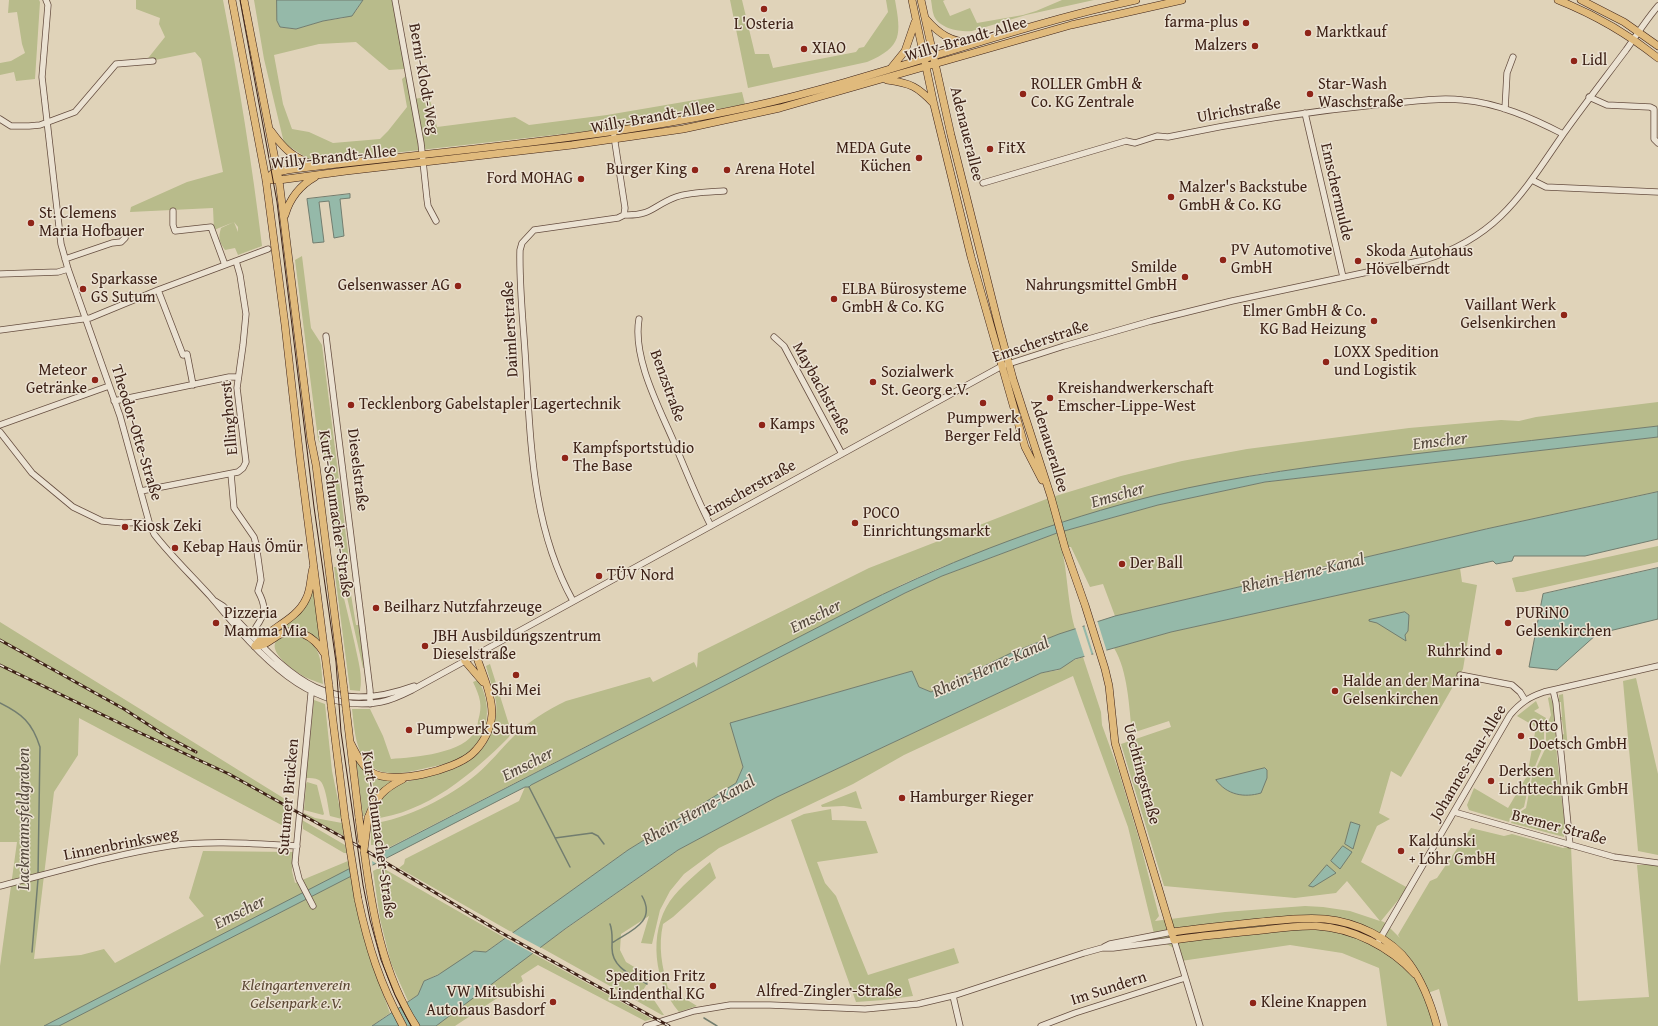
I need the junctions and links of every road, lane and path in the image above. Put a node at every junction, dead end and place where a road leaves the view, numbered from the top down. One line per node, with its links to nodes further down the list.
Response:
1 (46, 0): 32 (street, Theodor-Otte-Straße)
2 (232, 0): 43 (main road, Kurt-Schumacher-Straße)
3 (244, 0): 33 (main road, Kurt-Schumacher-Straße)
4 (395, 0): 38 (street, Berni-Klodt-Weg)
5 (912, 0): 13 (main road, Adenauerallee)
6 (921, 0): 12 (main road, Adenauerallee)
7 (1136, 0): 16 (main road, Willy-Brandt-Allee)
8 (1182, 0): 23 (main road, Willy-Brandt-Allee)
9 (1558, 0): 15 (main road)
10 (1581, 0): 14 (main road)
11 (1658, 6): 14 (street, Emscherstraße)
12 (925, 18): 16 (main road); 18 (main road, Adenauerallee)
13 (916, 20): 19 (main road, Adenauerallee); 24 (main road)
14 (1638, 32): 15 (street, Emscherstraße); 17 (main road)
15 (1633, 39): 21 (main road); 27 (street, Emscherstraße)
16 (974, 43): 18 (main road, Willy-Brandt-Allee)
17 (1658, 46)
18 (932, 56): 19 (main road, Willy-Brandt-Allee); 23 (main road, Adenauerallee)
19 (924, 58): 24 (main road, Willy-Brandt-Allee); 25 (main road, Adenauerallee)
20 (1513, 58): 29 (street)
21 (1658, 58)
22 (153, 61): 32 (street)
23 (934, 65): 25 (main road, Willy-Brandt-Allee); 67 (main road, Adenauerallee)
24 (892, 67): 34 (main road, Willy-Brandt-Allee)
25 (926, 67): 26 (main road, Willy-Brandt-Allee); 28 (main road, Adenauerallee)
26 (883, 80): 28 (main road); 36 (main road, Willy-Brandt-Allee)
27 (1589, 97): 35 (street, Emscherstraße); 37 (street)
28 (934, 104): 67 (main road, Adenauerallee)
29 (1505, 109): 30 (street, Ulrichstraße); 35 (street, Ulrichstraße)
30 (1305, 113): 46 (street, Ulrichstraße); 60 (street, Emschermulde)
31 (0, 119): 32 (street)
32 (46, 122): 55 (street, Theodor-Otte-Straße)
33 (269, 128): 40 (main road); 41 (main road, Kurt-Schumacher-Straße)
34 (613, 132): 36 (street); 38 (main road, Willy-Brandt-Allee)
35 (1563, 134): 45 (street, Emscherstraße)
36 (614, 140): 39 (main road, Willy-Brandt-Allee); 50 (street)
37 (1658, 143)
38 (422, 154): 39 (street, Berni-Klodt-Weg); 40 (main road, Willy-Brandt-Allee)
39 (424, 162): 42 (main road, Willy-Brandt-Allee); 52 (street, Berni-Klodt-Weg)
40 (319, 166): 41 (main road, Willy-Brandt-Allee)
41 (278, 171): 43 (main road, Willy-Brandt-Allee); 44 (main road, Kurt-Schumacher-Straße)
42 (320, 175): 44 (main road, Willy-Brandt-Allee); 51 (main road)
43 (266, 180): 44 (main road, Willy-Brandt-Allee); 80 (main road, Kurt-Schumacher-Straße)
44 (280, 180): 51 (main road, Kurt-Schumacher-Straße)
45 (1532, 180): 48 (street); 60 (street, Emscherstraße)
46 (983, 182)
47 (724, 191): 50 (street, Daimlerstraße)
48 (1658, 192)
49 (173, 211): 57 (street)
50 (624, 215): 81 (street, Daimlerstraße)
51 (284, 217): 96 (main road, Kurt-Schumacher-Straße, bridge)
52 (436, 222)
53 (125, 238): 55 (street)
54 (268, 249): 56 (street)
55 (65, 259): 58 (street, Theodor-Otte-Straße)
56 (236, 261): 57 (street); 68 (street, Ellinghorst)
57 (225, 265): 61 (street)
58 (68, 269): 59 (street); 62 (street, Theodor-Otte-Straße)
59 (0, 274)
60 (1343, 277): 67 (street, Emscherstraße)
61 (158, 290): 62 (street); 69 (street)
62 (85, 319): 64 (street); 70 (street, Theodor-Otte-Straße)
63 (639, 319): 79 (street, Benzstraße)
64 (0, 330)
65 (326, 336): 93 (street, Dieselstraße)
66 (774, 337): 74 (street, Maybachstraße)
67 (1006, 365): 74 (street, Emscherstraße); 77 (main road, Adenauerallee)
68 (238, 377): 69 (street); 75 (street, Ellinghorst)
69 (193, 385): 71 (street)
70 (109, 386): 71 (street, Theodor-Otte-Straße); 72 (street)
71 (114, 401): 76 (street, Theodor-Otte-Straße)
72 (0, 425)
73 (0, 432): 78 (street)
74 (842, 454): 79 (street, Emscherstraße)
75 (231, 474): 76 (street, Ellinghorst); 82 (street)
76 (141, 491): 78 (street, Theodor-Otte-Straße)
77 (1054, 510): 105 (main road, Uechtingstraße)
78 (149, 522): 83 (street, Theodor-Otte-Straße)
79 (711, 526): 81 (street, Emscherstraße)
80 (314, 563): 83 (main road); 84 (main road, Kurt-Schumacher-Straße)
81 (573, 602): 85 (street, Emscherstraße)
82 (256, 627)
83 (259, 645): 84 (main road); 91 (street, Theodor-Otte-Straße)
84 (325, 655): 111 (main road, Kurt-Schumacher-Straße, bridge)
85 (476, 655): 86 (street, Emscherstraße); 90 (main road)
86 (464, 661): 89 (street, Emscherstraße); 90 (main road)
87 (1658, 666): 92 (street, Johannes-Rau-Allee)
88 (1460, 675): 94 (street, Johannes-Rau-Allee)
89 (430, 680): 93 (street, Emscherstraße); 95 (street, Emscherstraße)
90 (486, 685): 97 (main road)
91 (313, 689): 93 (street, Emscherstraße); 95 (street, Emscherstraße); 100 (street, Sutumer Brücken)
92 (1553, 690): 94 (street, Johannes-Rau-Allee); 99 (street)
93 (370, 697): 95 (street, Dieselstraße)
94 (1525, 700): 98 (street, Johannes-Rau-Allee)
95 (370, 704)
96 (350, 742): 97 (main road); 101 (main road, Kurt-Schumacher-Straße, bridge)
97 (405, 778): 101 (main road, bridge)
98 (1454, 812): 99 (street, Bremer Straße); 107 (street, Johannes-Rau-Allee)
99 (1570, 845): 102 (street, Bremer Straße)
100 (297, 846): 103 (street, Linnenbrinksweg); 104 (street, Sutumer Brücken)
101 (364, 850): 114 (main road, Kurt-Schumacher-Straße)
102 (1658, 863)
103 (0, 886)
104 (312, 906)
105 (1172, 932): 106 (main road, Uechtingstraße); 107 (main road); 108 (street, Alfred-Zingler-Straße)
106 (1174, 940): 107 (main road); 108 (street, Alfred-Zingler-Straße); 109 (street, Uechtingstraße)
107 (1379, 941): 119 (main road)
108 (1102, 948): 110 (street, Alfred-Zingler-Straße)
109 (1185, 978): 117 (street, Im Sundern); 118 (street, Uechtingstraße)
110 (953, 996): 115 (street, Alfred-Zingler-Straße); 116 (street)
111 (392, 1008): 112 (main road); 113 (main road, Kurt-Schumacher-Straße)
112 (399, 1026)
113 (403, 1026)
114 (416, 1026)
115 (646, 1026)
116 (960, 1026)
117 (1041, 1026)
118 (1200, 1026)
119 (1437, 1026)

